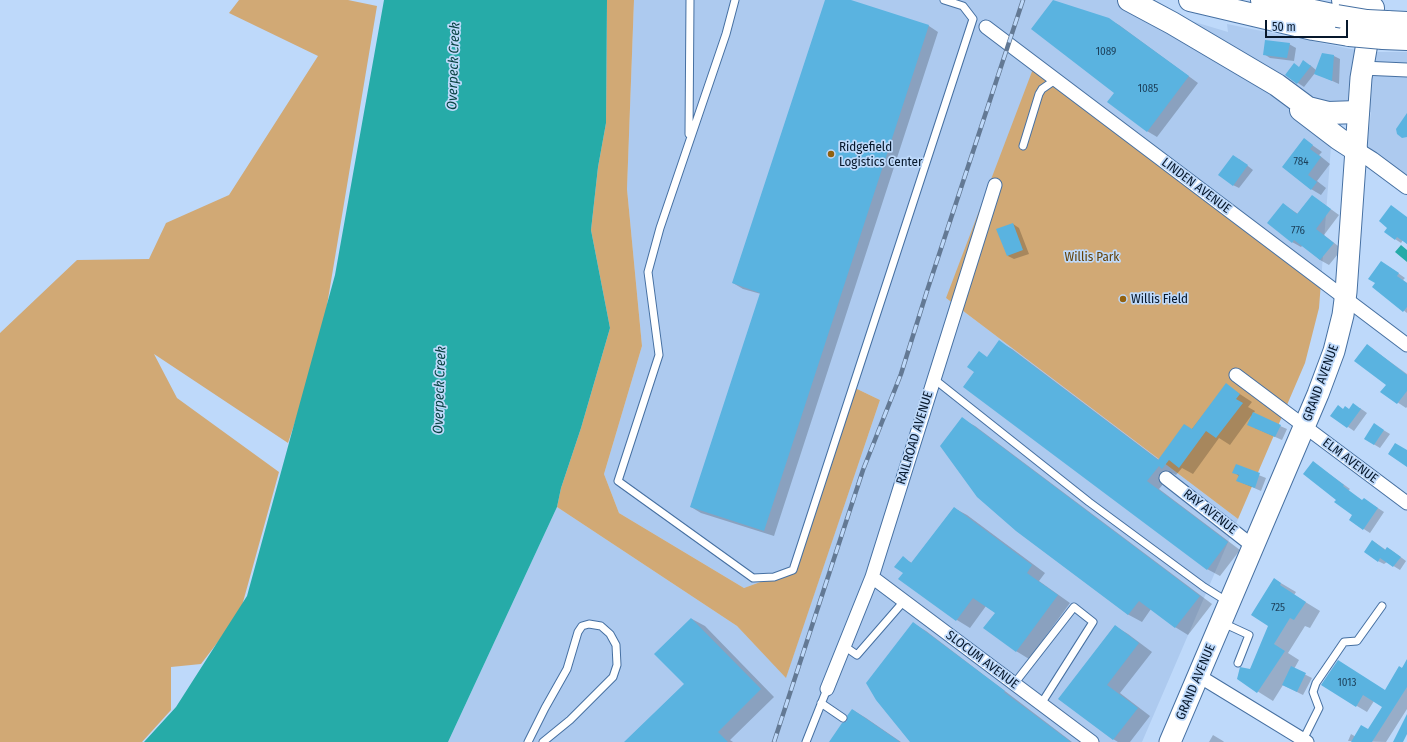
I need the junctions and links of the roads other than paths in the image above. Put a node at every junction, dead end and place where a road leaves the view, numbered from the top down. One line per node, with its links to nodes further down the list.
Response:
1 (690, 0): 16 (lane)
2 (735, 0): 16 (lane)
3 (944, 0): 16 (lane)
4 (1129, 0): 11 (highway)
5 (1190, 0): 8 (highway, bridge)
6 (1262, 0): 7 (highway)
7 (1340, 8): 8 (highway, bridge)
8 (1385, 18): 10 (highway); 12 (main road, GRAND AVENUE)
9 (986, 27): 14 (street, LINDEN AVENUE)
10 (1407, 39)
11 (1247, 67): 15 (highway); 18 (highway)
12 (1362, 68): 13 (street); 15 (main road, GRAND AVENUE)
13 (1407, 70)
14 (1055, 80): 17 (lane); 21 (street, LINDEN AVENUE)
15 (1358, 112): 18 (main road, GRAND AVENUE)
16 (689, 141)
17 (1023, 146)
18 (1356, 150): 19 (street); 21 (main road, GRAND AVENUE)
19 (1406, 184)
20 (995, 185): 24 (street, RAILROAD AVENUE)
21 (1345, 299): 22 (street, LINDEN AVENUE); 25 (main road, GRAND AVENUE)
22 (1407, 345)
23 (1236, 375): 25 (street, ELM AVENUE)
24 (934, 379): 29 (street, RAILROAD AVENUE); 31 (lane)
25 (1305, 427): 27 (street, ELM AVENUE); 28 (main road, GRAND AVENUE)
26 (1166, 478): 28 (street, RAY AVENUE)
27 (1407, 503)
28 (1254, 547): 31 (main road, GRAND AVENUE)
29 (872, 577): 30 (street, SLOCUM AVENUE); 34 (street, RAILROAD AVENUE)
30 (904, 601): 34 (lane); 37 (street, SLOCUM AVENUE)
31 (1230, 603): 33 (main road, GRAND AVENUE)
32 (1382, 606): 42 (lane)
33 (1221, 622): 35 (lane); 36 (main road, GRAND AVENUE)
34 (844, 646): 38 (street, RAILROAD AVENUE)
35 (1238, 663)
36 (1199, 676): 42 (street); 47 (main road, GRAND AVENUE)
37 (1014, 684): 40 (street, SLOCUM AVENUE); 40 (lane)
38 (827, 689): 39 (lane)
39 (821, 703): 41 (lane); 45 (lane)
40 (1041, 704): 46 (street, SLOCUM AVENUE)
41 (843, 718)
42 (1305, 741)
43 (528, 742): 44 (lane)
44 (543, 742)
45 (806, 742)
46 (1092, 742)
47 (1170, 742)

